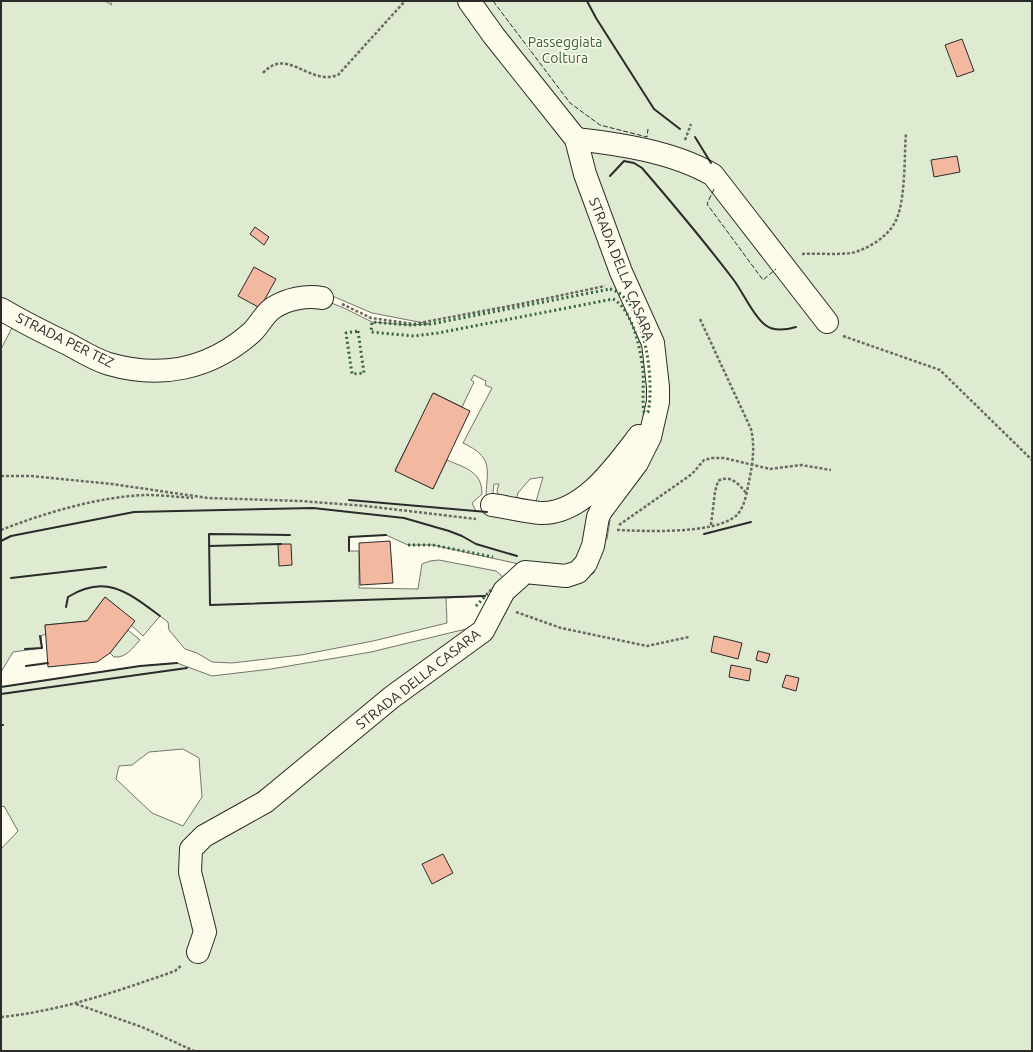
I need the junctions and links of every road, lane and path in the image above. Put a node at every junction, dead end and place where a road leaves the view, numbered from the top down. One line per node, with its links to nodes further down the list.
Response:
1 (405, 1): 3 (path)
2 (469, 1): 5 (street, STRADA DELLA CASARA)
3 (263, 73)
4 (906, 133): 6 (path)
5 (576, 139): 6 (street); 7 (street, STRADA DELLA CASARA)
6 (776, 255): 11 (street)
7 (621, 272): 8 (path); 12 (street, STRADA DELLA CASARA)
8 (322, 298): 9 (street, STRADA PER TEZ)
9 (1, 309)
10 (700, 319): 14 (path)
11 (827, 322): 13 (path)
12 (656, 414): 19 (street); 22 (street, STRADA DELLA CASARA)
13 (1032, 460)
14 (752, 465): 15 (path); 17 (path); 20 (path)
15 (831, 470)
16 (1, 476): 18 (path)
17 (747, 493): 20 (path); 20 (path)
18 (208, 498): 19 (path); 21 (path)
19 (486, 512)
20 (712, 525)
21 (1, 530)
22 (494, 608): 23 (path); 24 (street, STRADA DELLA CASARA)
23 (689, 637)
24 (198, 952): 25 (path)
25 (75, 1004): 26 (path); 27 (path)
26 (1, 1017)
27 (194, 1051)

